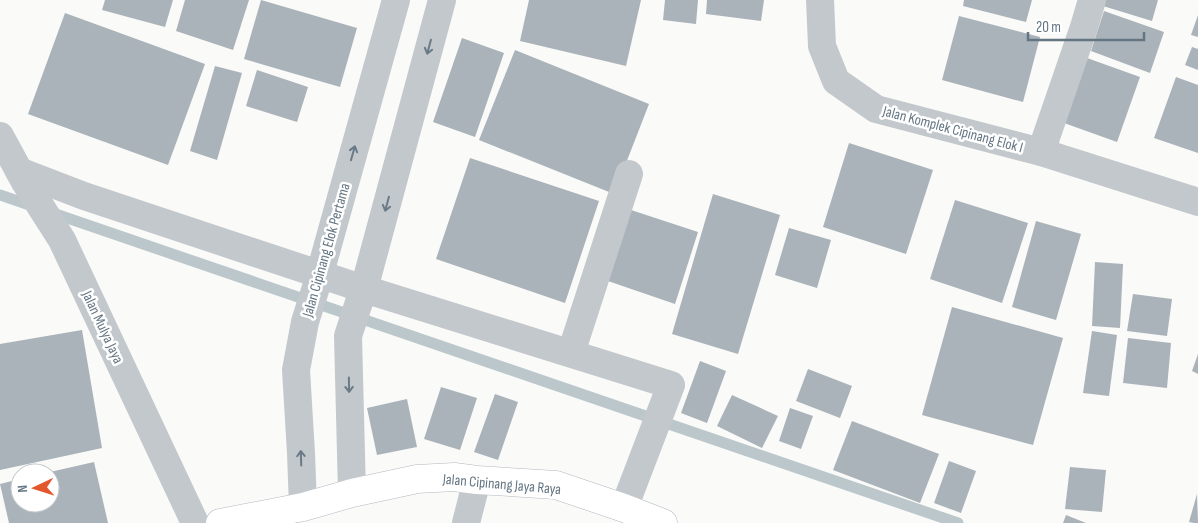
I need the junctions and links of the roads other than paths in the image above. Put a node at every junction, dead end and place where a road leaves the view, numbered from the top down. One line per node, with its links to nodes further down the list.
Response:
1 (396, 0): 10 (street, Jalan Cipinang Elok Pertama, one-way to 1)
2 (442, 0): 11 (street, one-way to 11)
3 (820, 0): 6 (street, Jalan Komplek Cipinang Elok I)
4 (1092, 0): 6 (street, Jalan Komplek Cipinang Elok I)
5 (0, 136): 8 (street, Jalan Mulya Jaya)
6 (1041, 152): 9 (street, Jalan Komplek Cipinang Elok I)
7 (629, 174): 12 (street)
8 (22, 176): 10 (street); 17 (street, Jalan Mulya Jaya)
9 (1198, 202)
10 (318, 280): 11 (street); 15 (street, Jalan Cipinang Elok Pertama, one-way to 10)
11 (362, 294): 12 (street); 14 (street, one-way to 14)
12 (571, 353): 16 (street)
13 (477, 480): 14 (main road, Jalan Cipinang Jaya Raya); 16 (main road, Jalan Cipinang Jaya Raya); 19 (street)
14 (352, 493): 15 (main road, Jalan Cipinang Jaya Raya)
15 (303, 507): 18 (main road, Jalan Cipinang Jaya Raya)
16 (624, 508): 20 (main road, Jalan Cipinang Jaya Raya)
17 (195, 523)
18 (220, 523)
19 (466, 523)
20 (663, 523)

